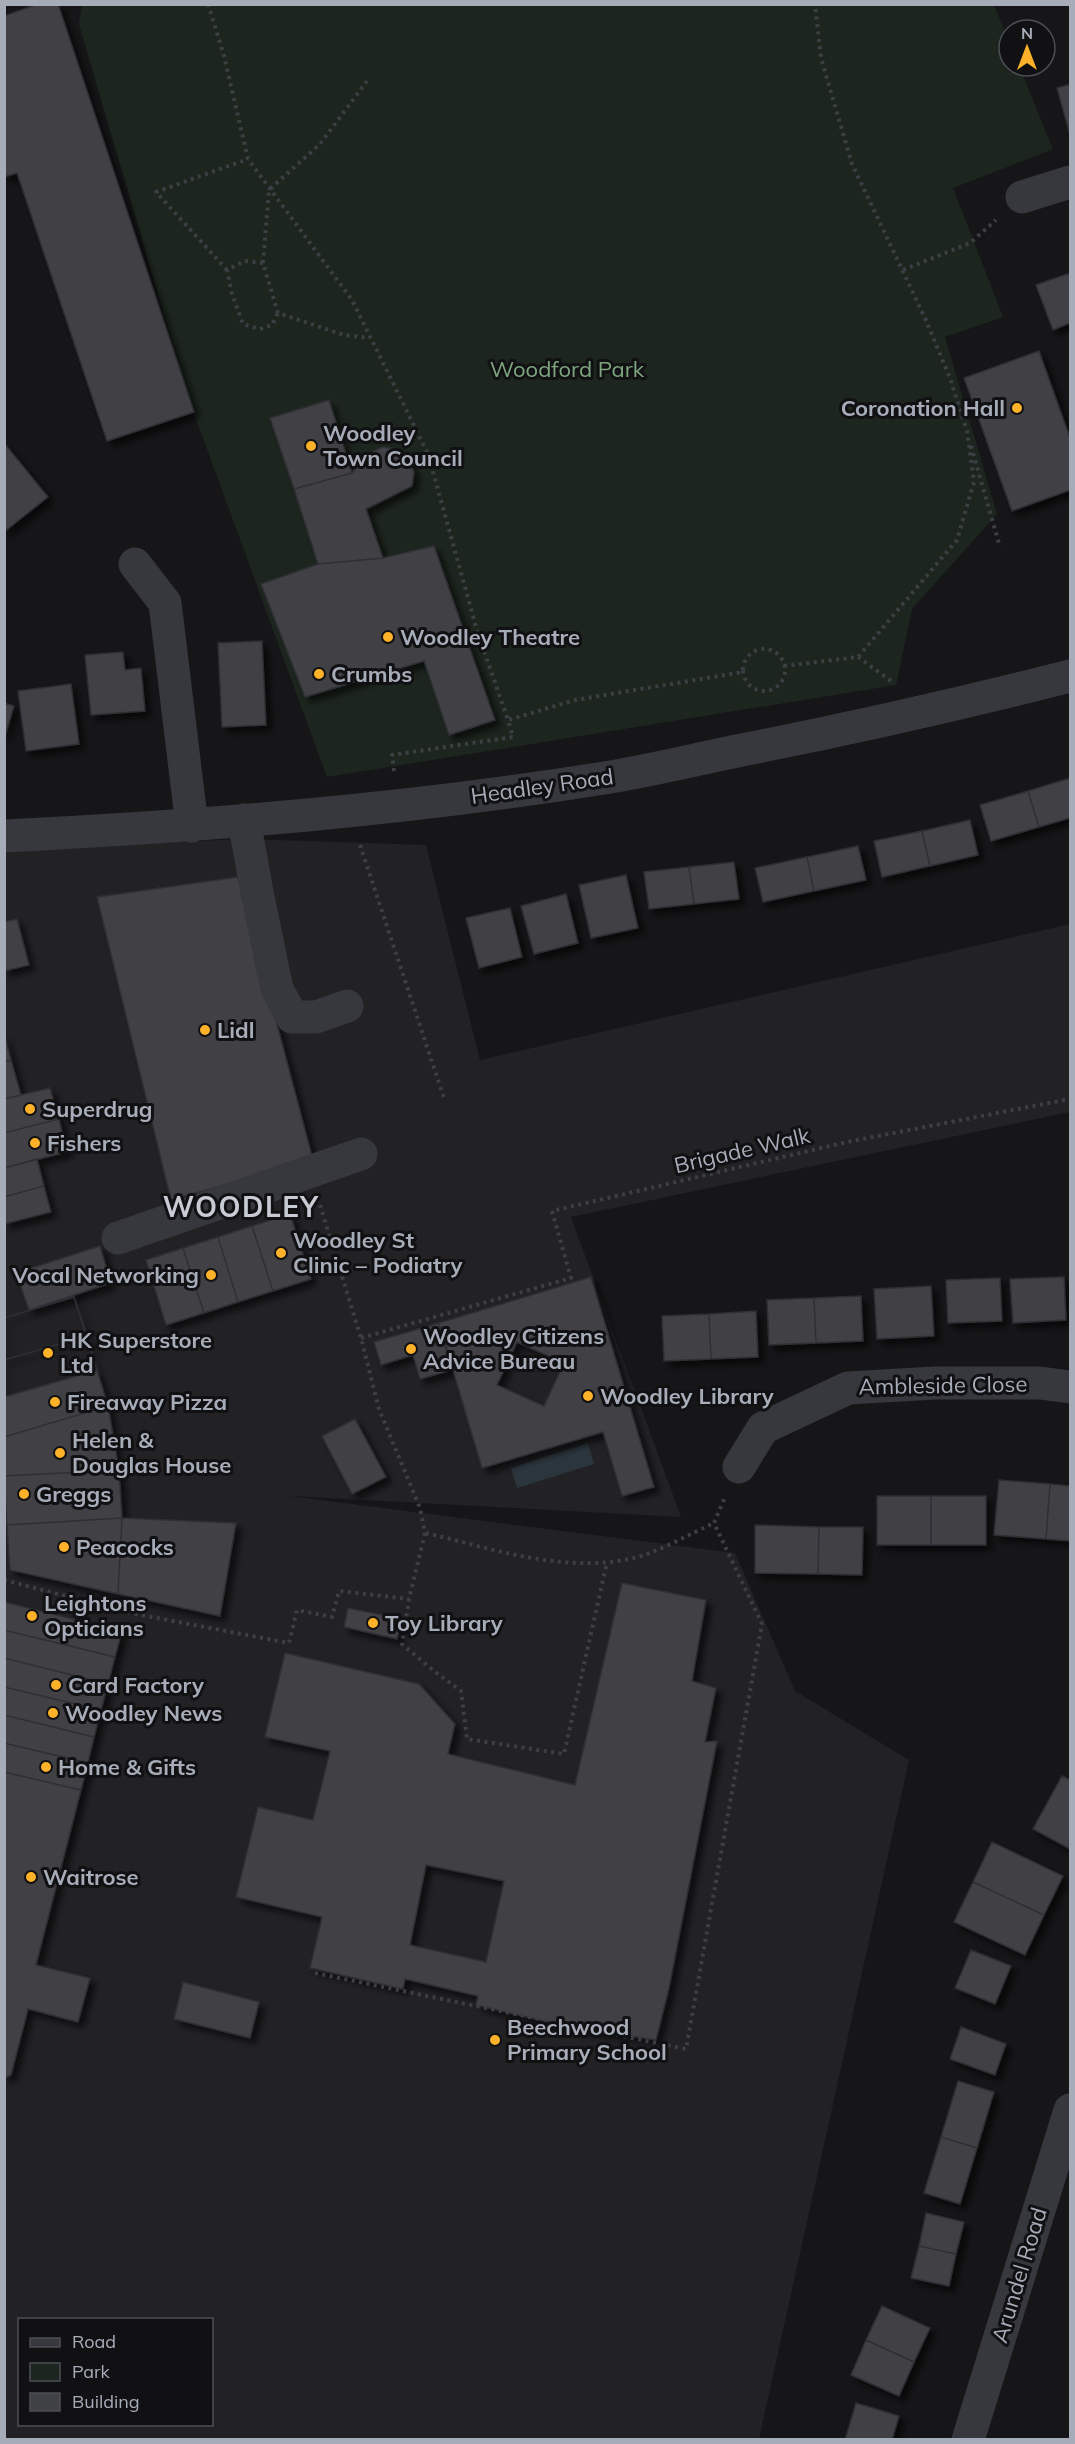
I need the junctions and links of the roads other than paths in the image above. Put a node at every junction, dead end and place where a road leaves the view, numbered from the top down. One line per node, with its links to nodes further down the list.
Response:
1 (1071, 182): 2 (street)
2 (1022, 197)
3 (135, 564): 6 (street)
4 (1071, 676): 5 (street, Headley Road)
5 (244, 820): 6 (street, Headley Road); 8 (street)
6 (192, 826): 7 (street, Headley Road)
7 (4, 836)
8 (347, 1006)
9 (361, 1154): 10 (street)
10 (118, 1238)
11 (1071, 1387): 12 (street, Ambleside Close)
12 (739, 1467)
13 (1071, 2110): 14 (street, Arundel Road)
14 (968, 2439)

